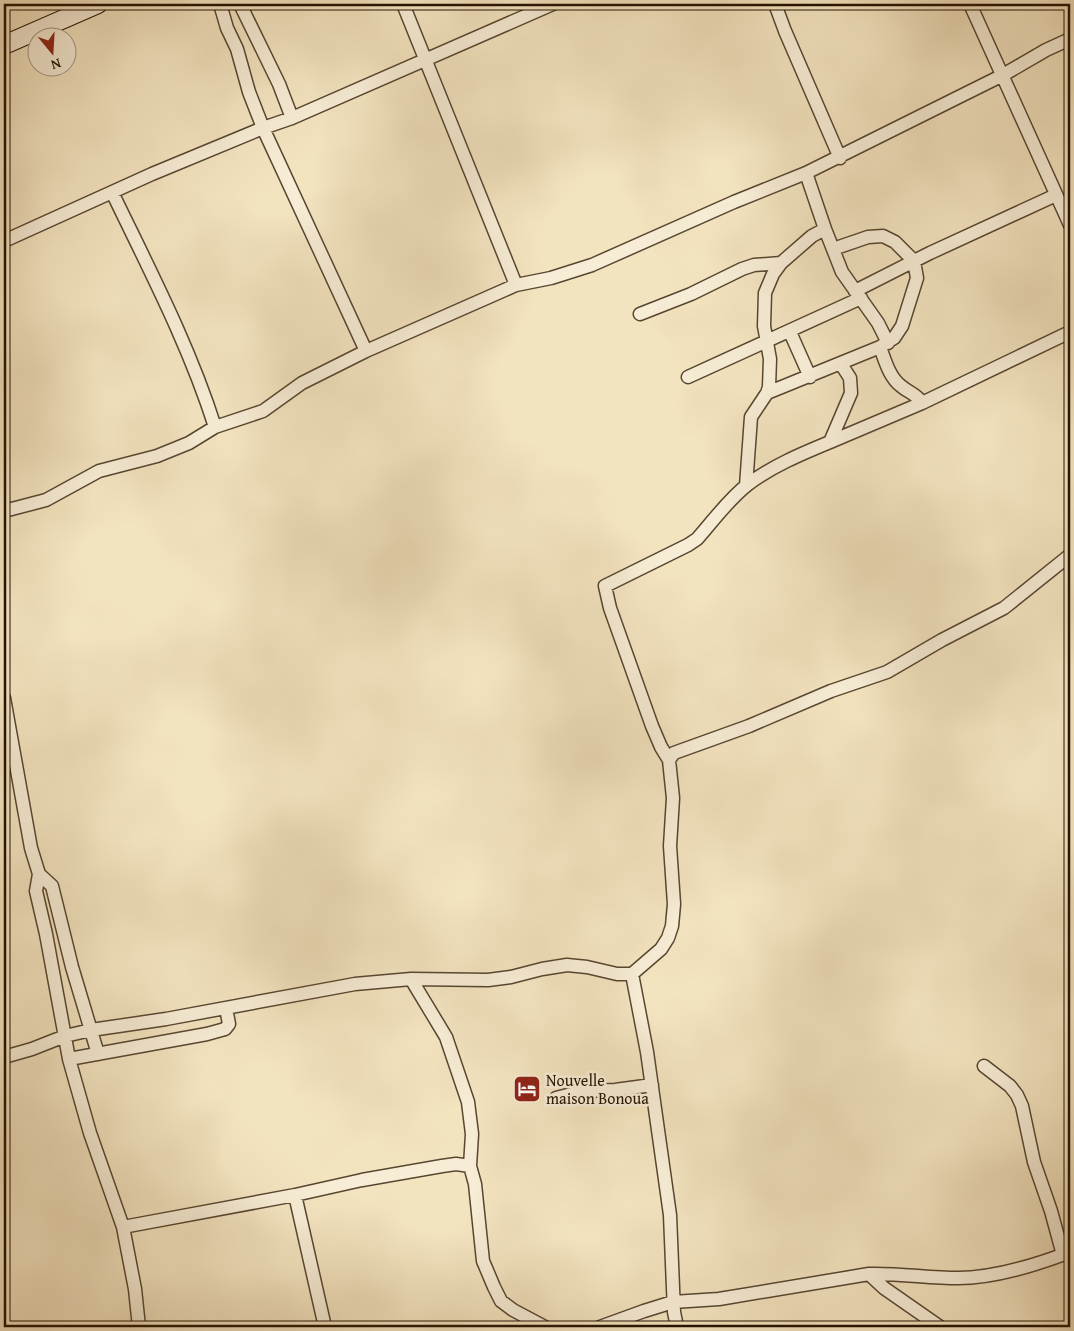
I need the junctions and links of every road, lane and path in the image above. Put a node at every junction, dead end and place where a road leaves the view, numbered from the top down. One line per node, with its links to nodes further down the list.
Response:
1 (98, 4): 10 (street)
2 (220, 4): 11 (street)
3 (240, 4): 8 (street)
4 (402, 4): 12 (street)
5 (553, 4): 12 (street)
6 (775, 4): 16 (street)
7 (970, 4): 13 (street)
8 (252, 30): 11 (street); 14 (street)
9 (1070, 38): 13 (street)
10 (4, 45)
11 (237, 49): 15 (street)
12 (426, 60): 14 (street); 26 (street)
13 (1003, 75): 16 (street); 19 (street)
14 (292, 118): 15 (street)
15 (263, 128): 18 (street); 33 (street)
16 (840, 158): 17 (street)
17 (806, 173): 21 (street); 26 (street)
18 (112, 192): 22 (street); 39 (street)
19 (1056, 195): 20 (street); 24 (street)
20 (1070, 226)
21 (825, 229): 23 (street); 25 (street)
22 (4, 241)
23 (833, 249): 24 (street); 27 (street)
24 (914, 261): 27 (street); 32 (street)
25 (780, 263): 28 (street); 31 (street)
26 (516, 285): 33 (street)
27 (858, 294): 29 (street); 32 (street)
28 (640, 314)
29 (790, 332): 31 (street); 36 (street)
30 (1070, 332): 38 (street)
31 (766, 341): 35 (street); 37 (street)
32 (884, 345): 34 (street); 38 (street)
33 (366, 350): 39 (street)
34 (841, 364): 36 (street); 40 (street)
35 (688, 377)
36 (810, 377): 37 (street)
37 (768, 394): 41 (street)
38 (922, 403): 40 (street)
39 (215, 427): 42 (street)
40 (830, 442): 41 (street)
41 (746, 486): 45 (street)
42 (4, 511)
43 (1070, 555): 45 (street)
44 (4, 698): 46 (street)
45 (669, 760): 47 (street)
46 (39, 874): 51 (street); 52 (street)
47 (632, 974): 48 (street); 58 (street)
48 (411, 979): 49 (street); 60 (street)
49 (226, 1008): 50 (street); 53 (street)
50 (166, 1019): 51 (street); 53 (street)
51 (91, 1030): 52 (street); 54 (street)
52 (65, 1036): 55 (street); 56 (street)
53 (172, 1041): 54 (street)
54 (98, 1054): 56 (street)
55 (4, 1057)
56 (69, 1059): 62 (street)
57 (984, 1066): 63 (street)
58 (652, 1085): 59 (street); 65 (street)
59 (556, 1098)
60 (470, 1166): 61 (street); 68 (street)
61 (295, 1195): 62 (street); 67 (street)
62 (123, 1228): 66 (street)
63 (1066, 1254): 64 (street)
64 (869, 1274): 65 (street); 71 (street)
65 (673, 1302): 69 (street); 70 (street)
66 (139, 1327)
67 (325, 1327)
68 (545, 1327)
69 (602, 1327)
70 (677, 1327)
71 (940, 1327)

